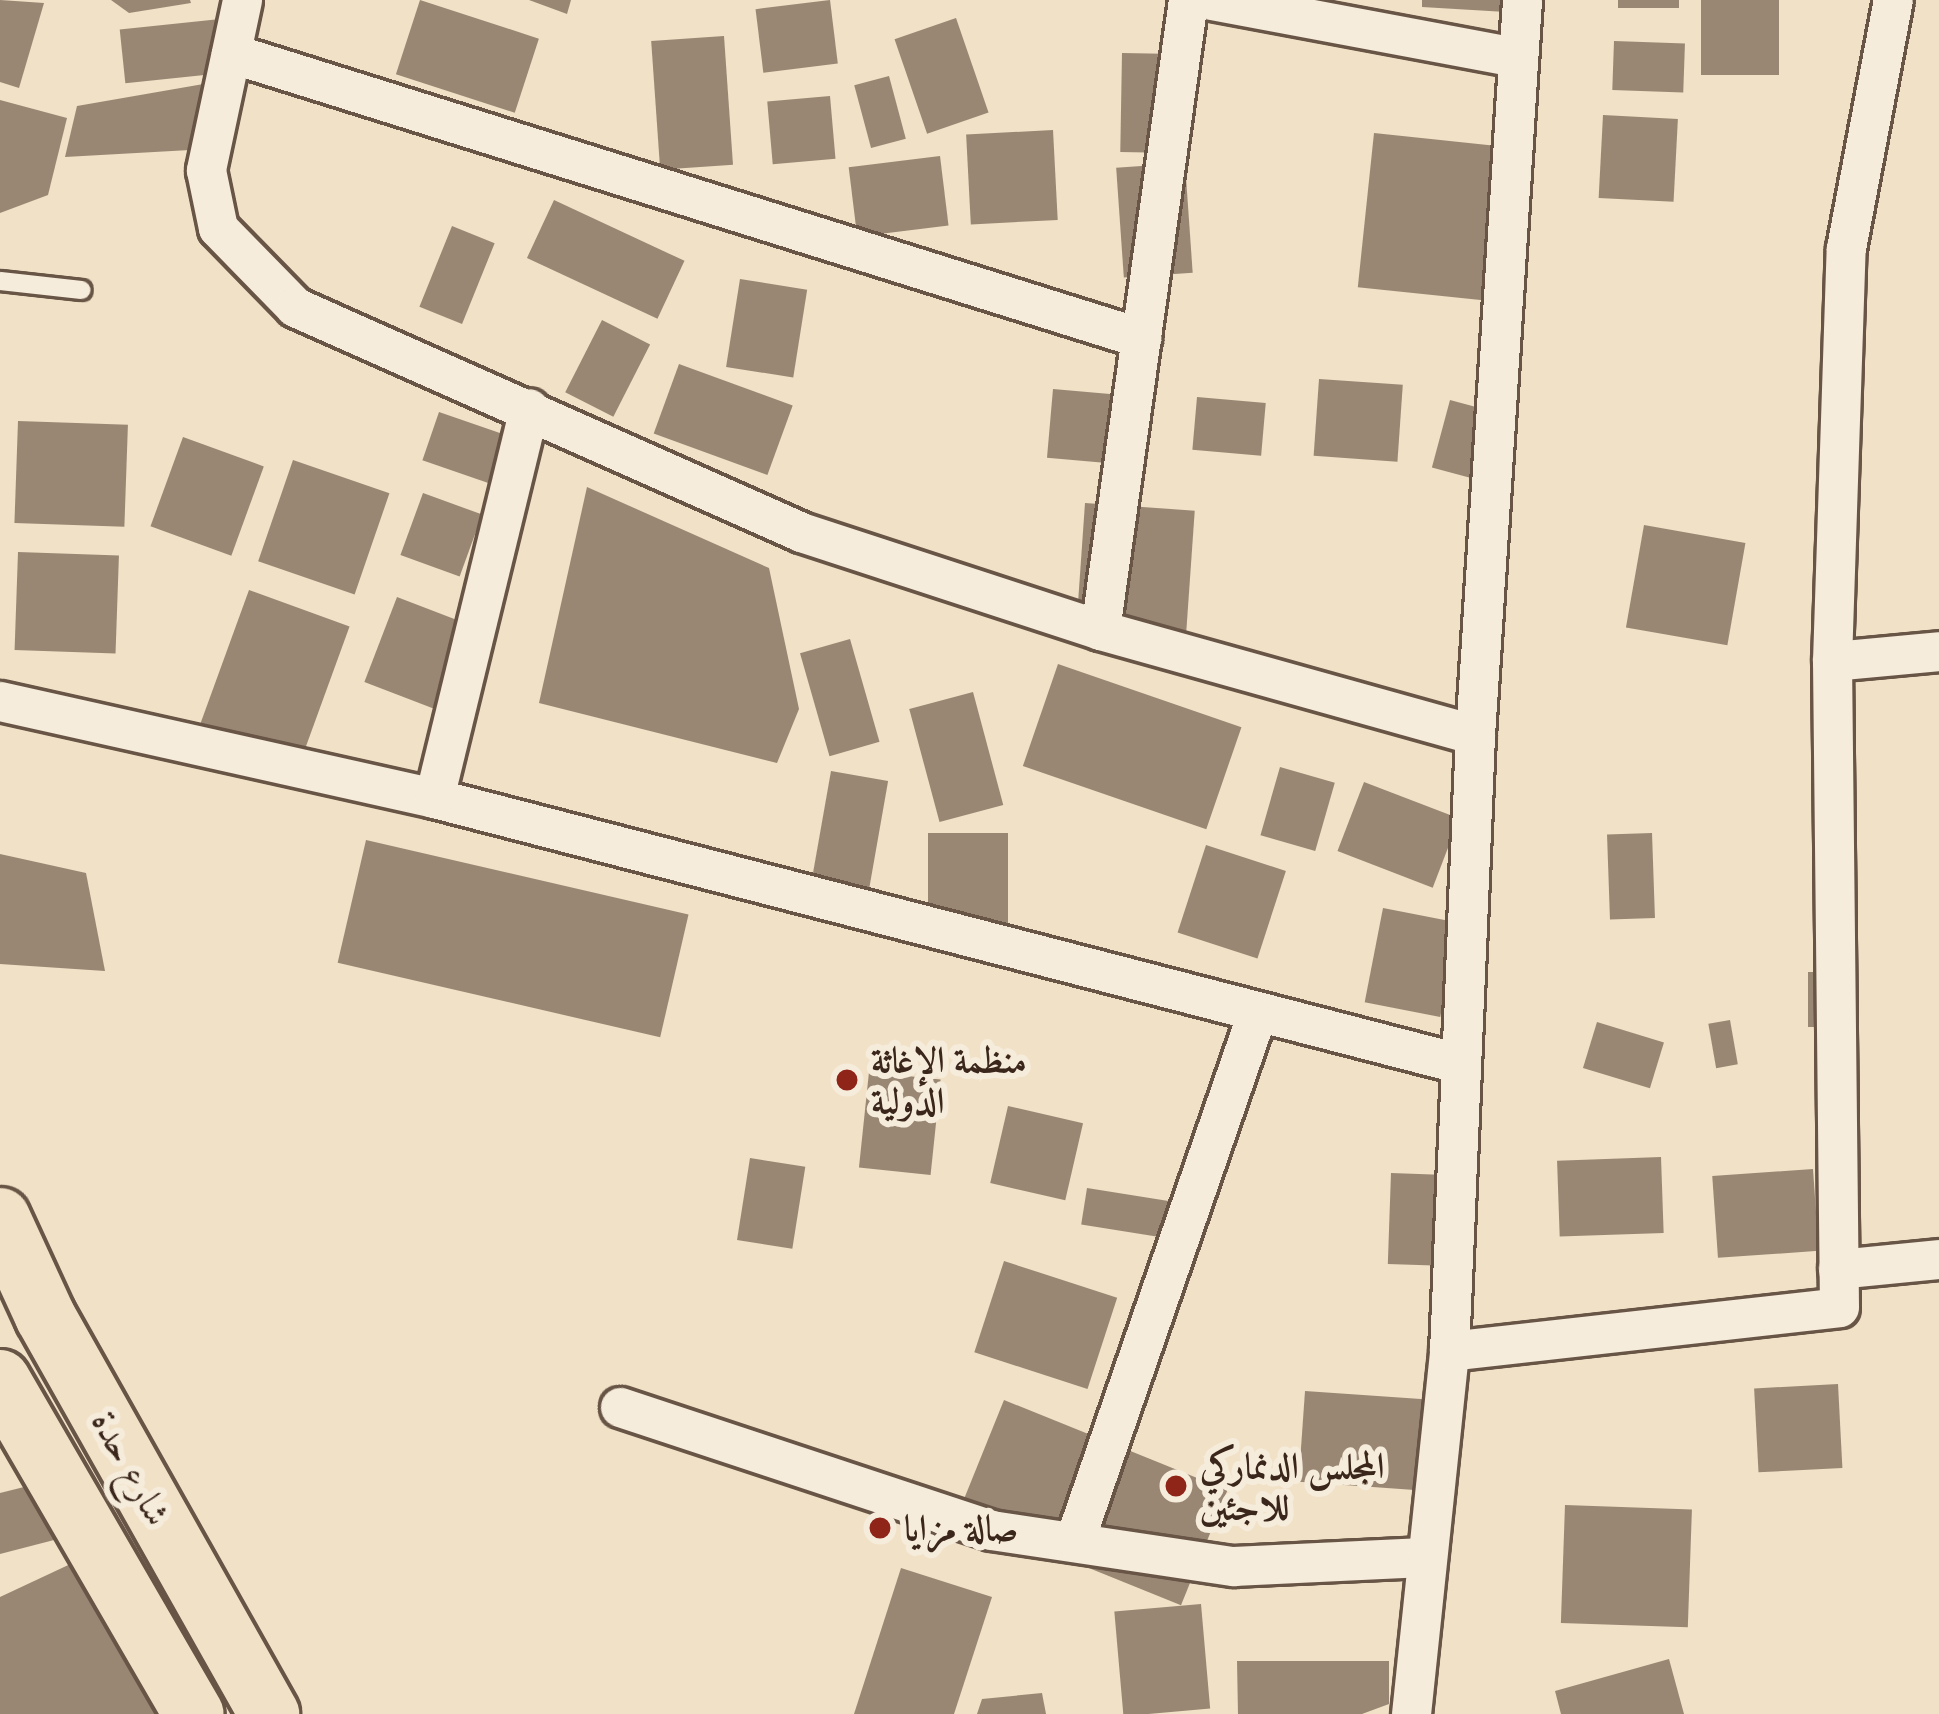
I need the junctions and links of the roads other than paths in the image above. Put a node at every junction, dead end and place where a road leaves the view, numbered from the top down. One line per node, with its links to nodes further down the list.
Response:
1 (242, 0): 6 (street)
2 (1188, 0): 10 (street)
3 (1211, 0): 7 (street)
4 (1522, 0): 7 (street)
5 (1892, 0): 14 (street)
6 (231, 53): 10 (street); 11 (street)
7 (1517, 57): 16 (street)
8 (0, 280): 9 (lane)
9 (82, 290)
10 (1141, 338): 12 (street)
11 (529, 408): 12 (street); 17 (street)
12 (1100, 630): 16 (street)
13 (1939, 651): 14 (street)
14 (1832, 661): 22 (street)
15 (0, 701): 17 (street)
16 (1475, 734): 19 (street)
17 (434, 798): 18 (street)
18 (1256, 1016): 19 (street); 26 (street)
19 (1458, 1063): 23 (street)
20 (0, 1218): 29 (main road, شارع حدة)
21 (1939, 1259): 22 (street)
22 (1838, 1269): 23 (street)
23 (1450, 1351): 27 (street)
24 (0, 1380): 28 (main road, شارع حدة)
25 (620, 1407): 26 (street)
26 (1075, 1539): 27 (street)
27 (1424, 1557): 30 (street)
28 (194, 1714)
29 (269, 1714)
30 (1412, 1714)

